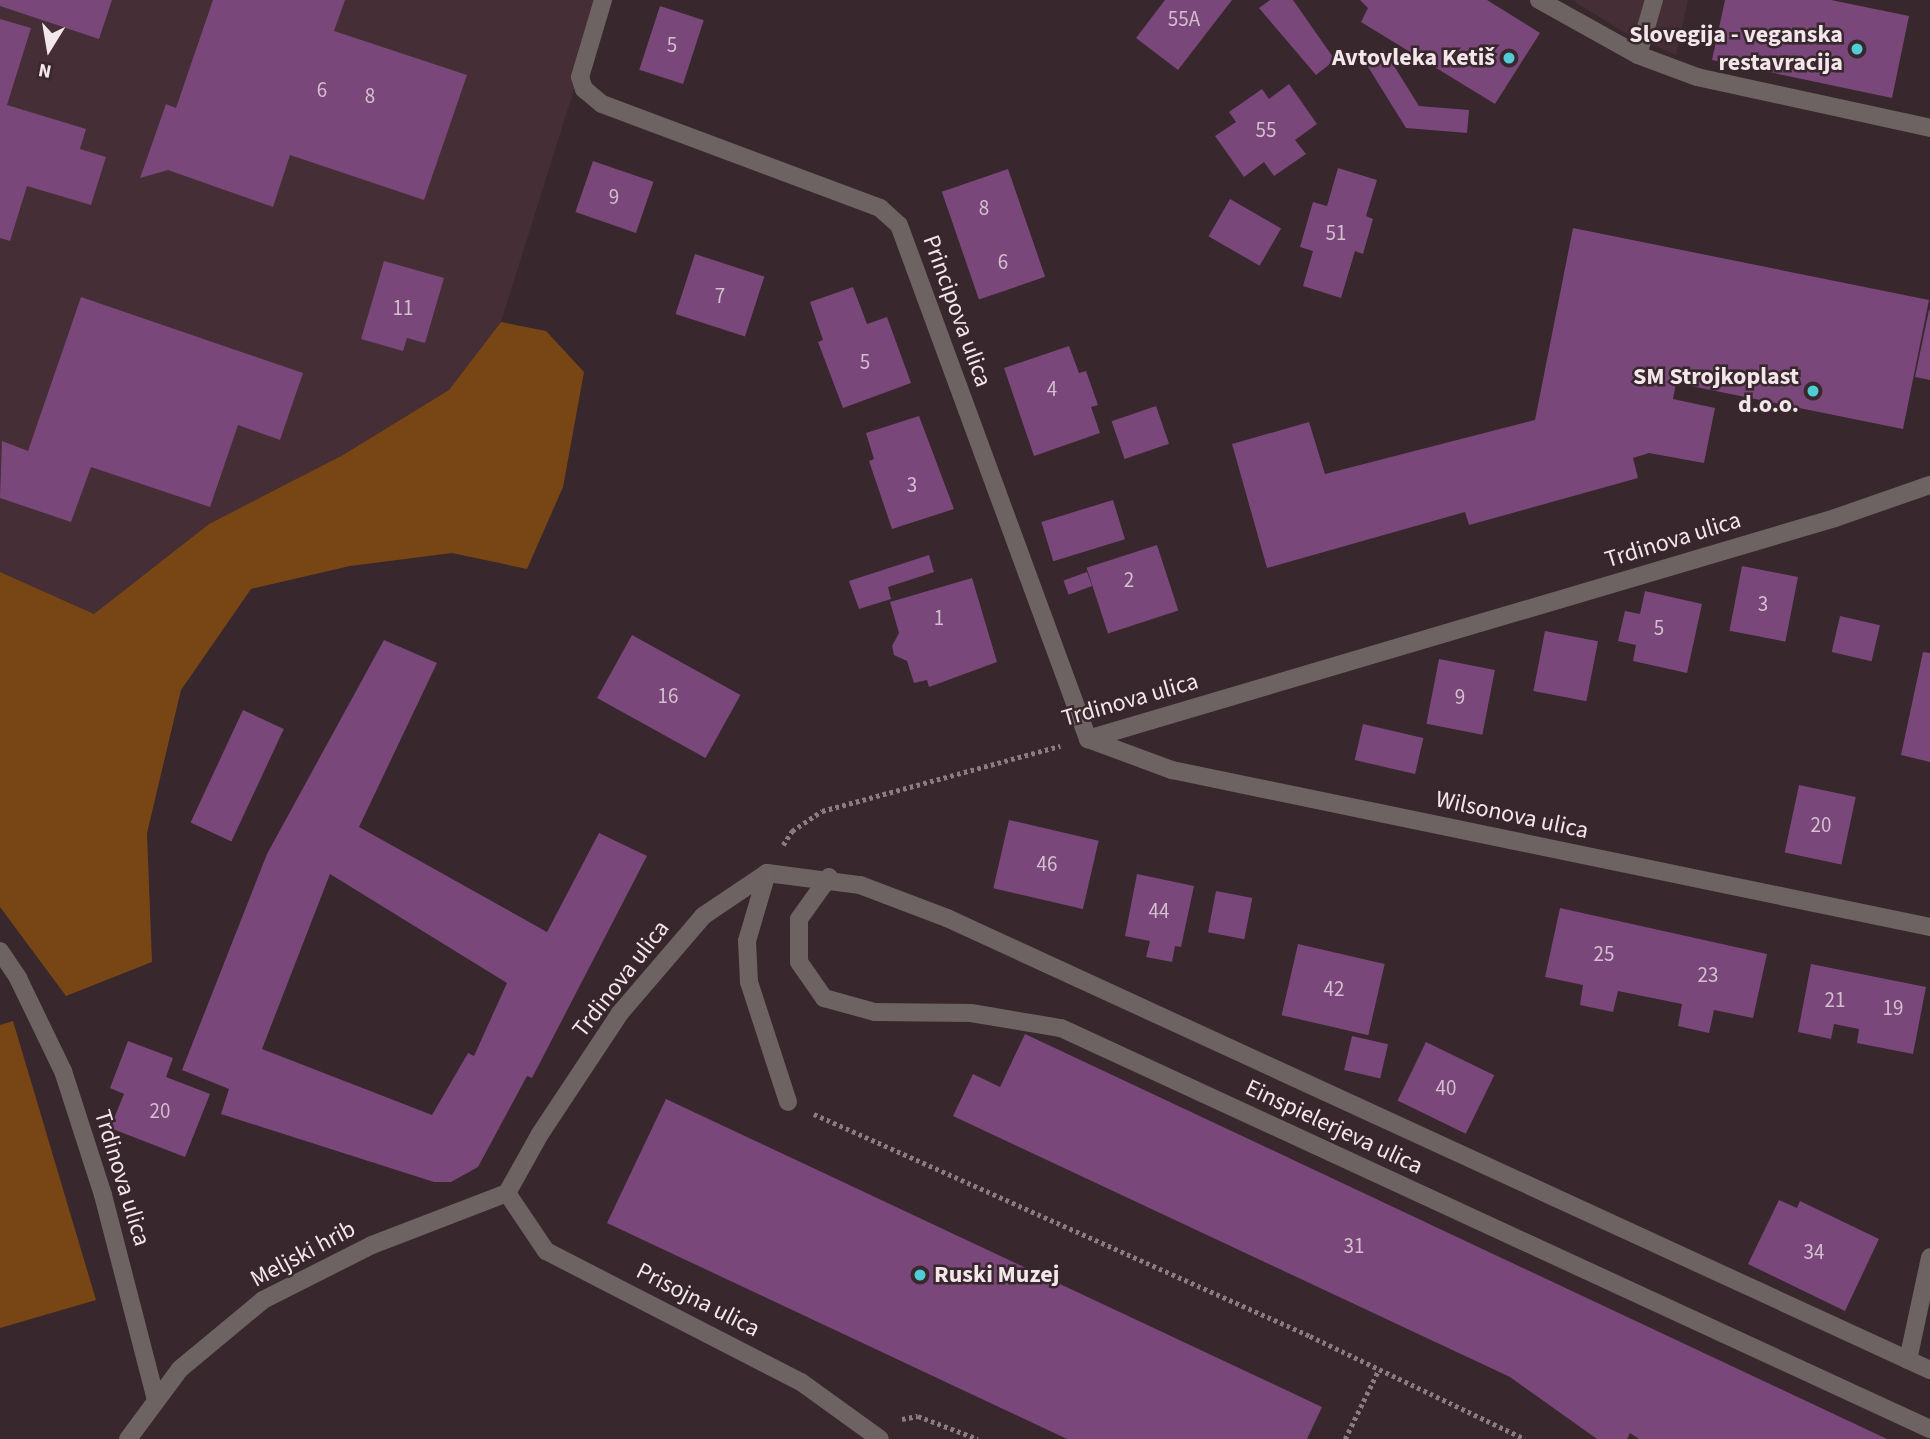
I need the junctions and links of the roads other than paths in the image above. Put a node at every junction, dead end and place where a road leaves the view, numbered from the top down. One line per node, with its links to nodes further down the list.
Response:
1 (603, 0): 7 (street, Principova ulica)
2 (1539, 0): 4 (street)
3 (1654, 0): 4 (street)
4 (1638, 55): 5 (street)
5 (1930, 128)
6 (1930, 485): 7 (street, Trdinova ulica)
7 (1088, 739): 10 (street, Wilsonova ulica)
8 (767, 873): 9 (street, Einspielerjeva ulica); 12 (street); 13 (street, Trdinova ulica)
9 (829, 877): 15 (street, Einspielerjeva ulica); 18 (street, Einspielerjeva ulica)
10 (1930, 927)
11 (0, 951): 17 (street, Trdinova ulica)
12 (788, 1102)
13 (508, 1193): 17 (street, Meljski hrib); 20 (street, Prisojna ulica)
14 (1930, 1257): 15 (street)
15 (1908, 1360): 16 (street, Einspielerjeva ulica)
16 (1930, 1370)
17 (156, 1400): 19 (street, Meljski hrib)
18 (1930, 1429)
19 (128, 1439)
20 (880, 1439)

